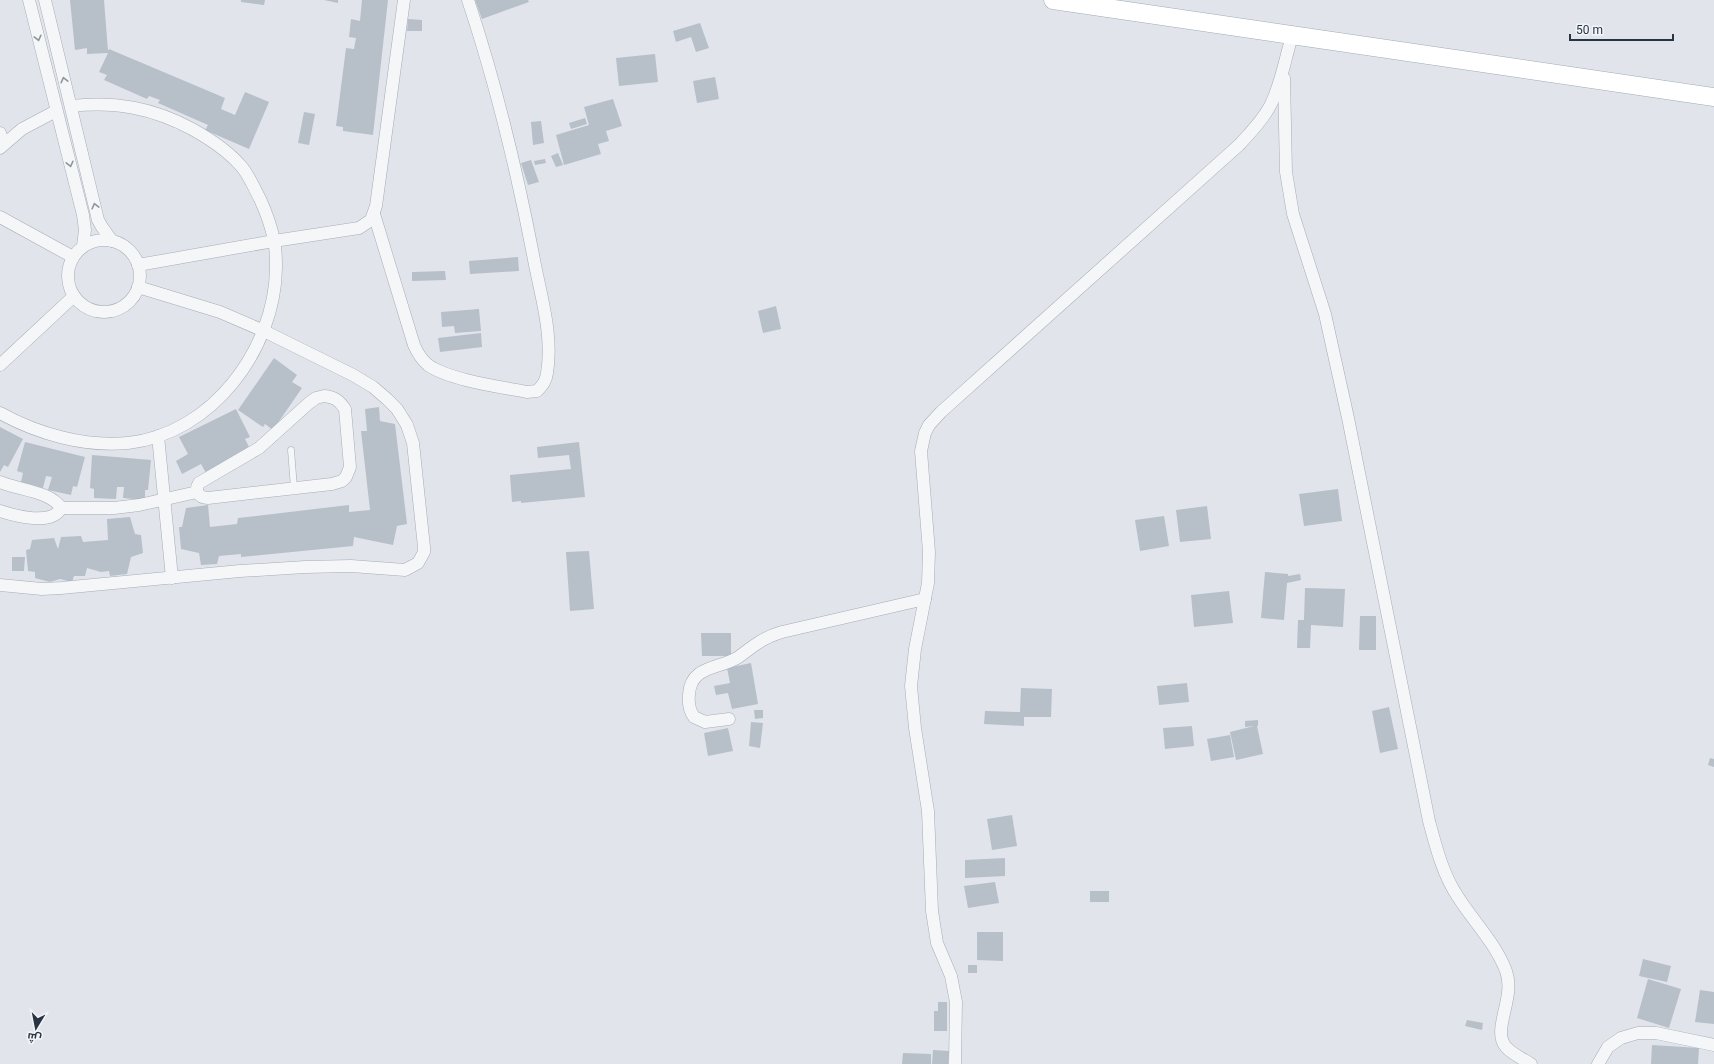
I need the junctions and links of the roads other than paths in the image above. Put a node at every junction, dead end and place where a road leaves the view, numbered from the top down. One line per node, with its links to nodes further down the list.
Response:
1 (29, 0): 10 (street, one-way to 10)
2 (45, 0): 9 (street, one-way to 2)
3 (404, 0): 12 (street)
4 (468, 0): 12 (street)
5 (1053, 0): 6 (main road)
6 (1292, 36): 7 (street); 8 (main road)
7 (1284, 64): 34 (street); 38 (street)
8 (1714, 97)
9 (71, 106): 14 (street, one-way to 9); 15 (street)
10 (56, 111): 11 (street); 16 (street, one-way to 16)
11 (1, 142)
12 (374, 214): 15 (street)
13 (0, 217): 17 (street)
14 (112, 241): 16 (street); 18 (street)
15 (274, 241): 18 (street); 21 (street)
16 (84, 246): 17 (street)
17 (73, 257): 20 (street)
18 (138, 265): 19 (street)
19 (138, 287): 20 (street); 21 (street)
20 (74, 296): 22 (street)
21 (264, 331): 24 (street); 32 (street)
22 (0, 365)
23 (0, 413): 24 (street)
24 (158, 436): 29 (street)
25 (291, 450): 27 (lane)
26 (0, 482): 30 (street)
27 (294, 488): 28 (street); 28 (street)
28 (197, 492): 29 (street)
29 (164, 500): 30 (street); 32 (street)
30 (61, 508): 31 (street)
31 (0, 511)
32 (172, 578): 33 (street)
33 (0, 585)
34 (925, 599): 35 (street); 37 (street)
35 (729, 719)
36 (1714, 1044): 39 (street)
37 (955, 1064)
38 (1531, 1064)
39 (1598, 1064)

